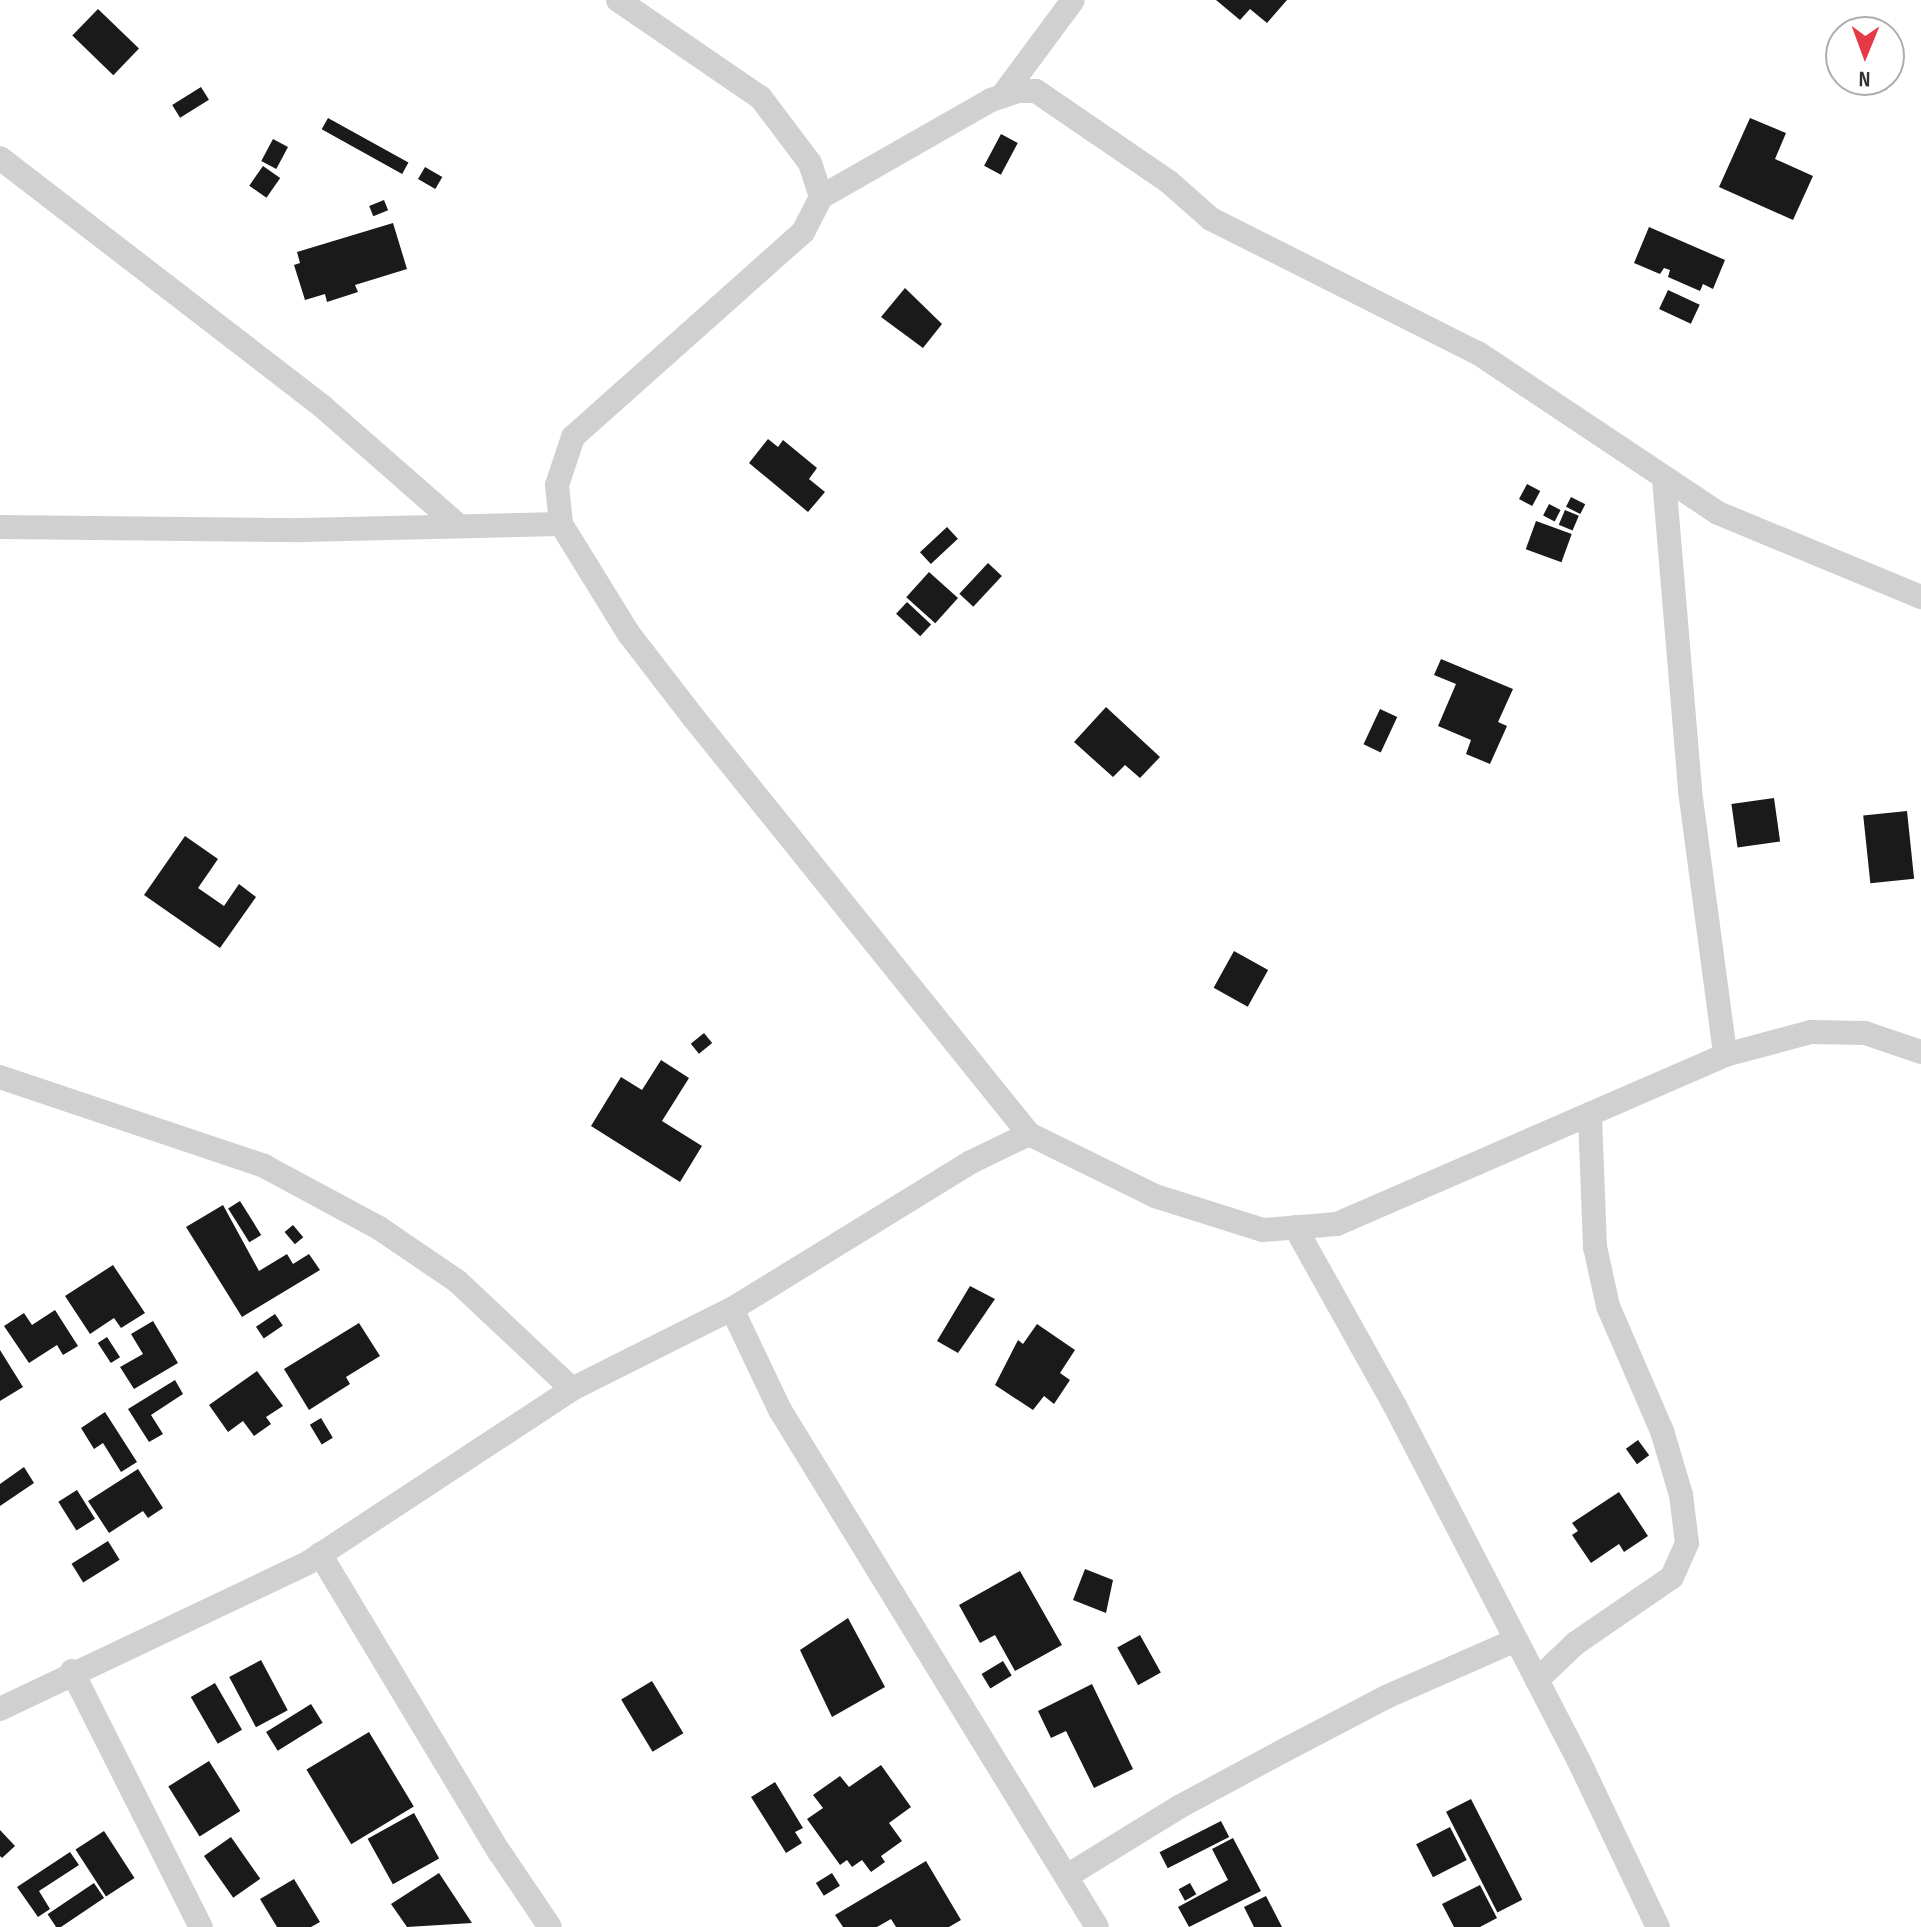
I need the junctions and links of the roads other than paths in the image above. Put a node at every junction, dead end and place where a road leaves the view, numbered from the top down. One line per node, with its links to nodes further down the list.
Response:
1 (618, 0): 5 (street)
2 (1073, 0): 3 (street)
3 (1002, 96): 5 (street); 6 (street)
4 (0, 158): 8 (street)
5 (821, 197): 7 (street)
6 (1664, 479): 10 (street); 12 (street)
7 (561, 524): 8 (street); 15 (street)
8 (459, 526): 9 (street)
9 (0, 527)
10 (1921, 597)
11 (1921, 1052): 12 (street)
12 (1725, 1055): 14 (street)
13 (0, 1077): 18 (street)
14 (1590, 1114): 16 (street); 22 (street)
15 (1029, 1134): 16 (street); 17 (street)
16 (1295, 1227): 20 (street)
17 (732, 1309): 18 (street); 24 (street)
18 (572, 1389): 19 (street)
19 (320, 1554): 21 (street); 26 (street)
20 (1516, 1640): 22 (street); 24 (street)
21 (72, 1671): 23 (street); 25 (street)
22 (1537, 1680): 28 (street)
23 (0, 1709)
24 (1067, 1876): 27 (street)
25 (201, 1927)
26 (550, 1927)
27 (1097, 1927)
28 (1658, 1927)

